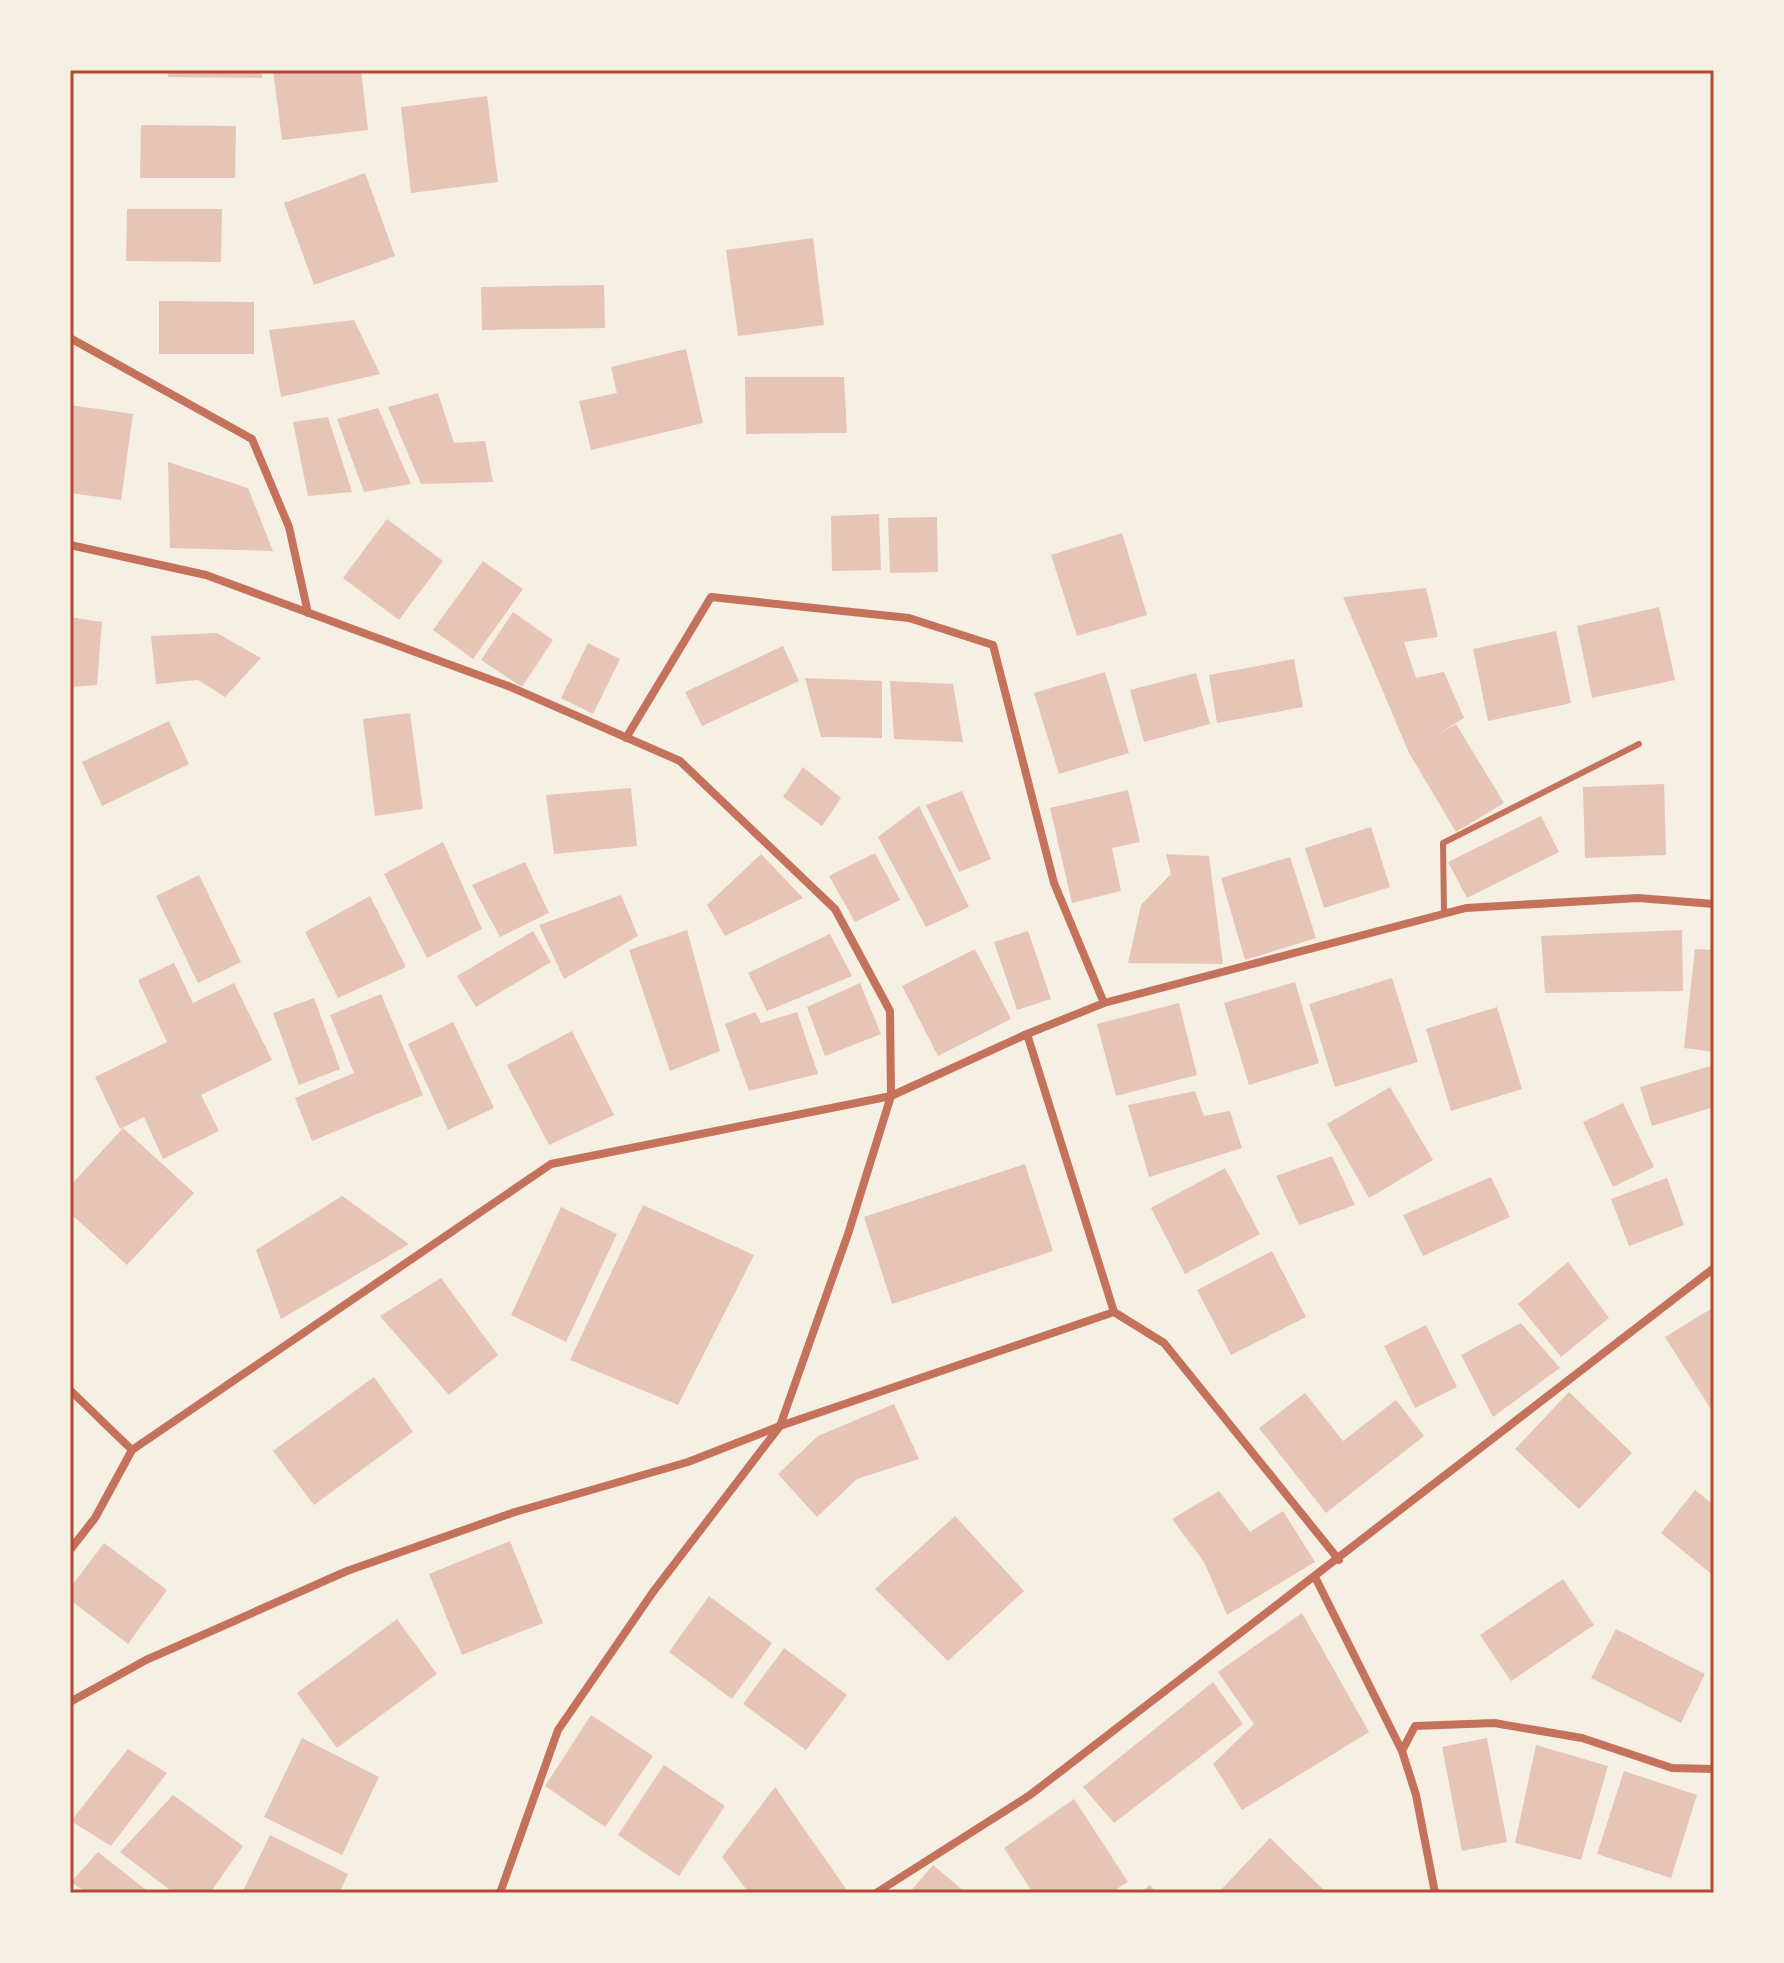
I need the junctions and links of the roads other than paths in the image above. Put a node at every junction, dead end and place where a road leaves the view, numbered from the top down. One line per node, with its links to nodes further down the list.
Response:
1 (70, 338): 3 (street)
2 (70, 545): 3 (street)
3 (308, 613): 4 (street)
4 (626, 738): 8 (street); 10 (street)
5 (1639, 744): 7 (lane)
6 (1714, 904): 7 (street)
7 (1444, 913): 8 (street)
8 (1104, 1003): 9 (street)
9 (1027, 1034): 10 (street); 12 (street)
10 (891, 1096): 14 (street); 15 (street)
11 (1714, 1268): 17 (street)
12 (1114, 1312): 14 (street); 17 (street)
13 (70, 1390): 15 (street)
14 (780, 1426): 19 (street); 22 (street)
15 (132, 1450): 16 (street)
16 (70, 1550)
17 (1339, 1560): 18 (street)
18 (1315, 1577): 20 (street); 23 (street)
19 (70, 1702)
20 (1402, 1751): 21 (street); 24 (street)
21 (1714, 1769)
22 (500, 1893)
23 (876, 1893)
24 (1435, 1893)

